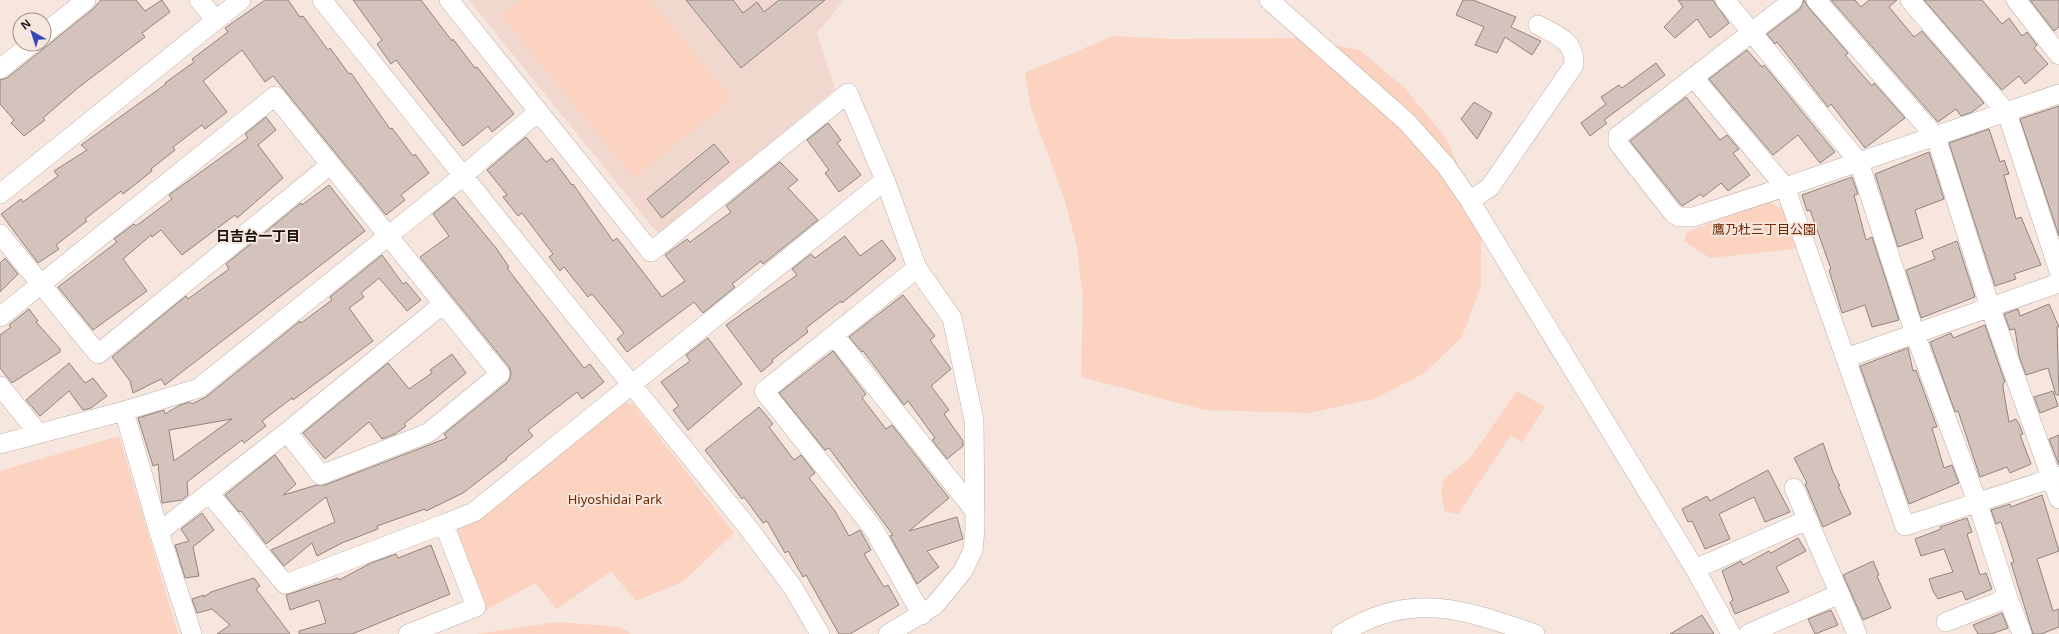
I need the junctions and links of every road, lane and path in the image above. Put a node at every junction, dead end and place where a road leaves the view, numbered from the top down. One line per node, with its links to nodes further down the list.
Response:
1 (86, 0): 14 (street)
2 (199, 0): 12 (street)
3 (241, 0): 12 (street)
4 (322, 0): 26 (street)
5 (449, 0): 21 (street)
6 (1269, 0): 30 (street)
7 (1725, 0): 15 (street)
8 (1794, 0): 15 (street)
9 (1816, 0): 23 (street)
10 (1910, 0): 22 (street)
11 (2016, 0): 17 (street)
12 (216, 20): 29 (street)
13 (1538, 25): 30 (street)
14 (52, 28)
15 (1750, 32): 19 (street); 24 (street)
16 (21, 52): 18 (street)
17 (2059, 55)
18 (0, 69)
19 (1694, 78): 28 (street); 28 (street)
20 (2059, 94): 22 (street)
21 (538, 112): 26 (street); 27 (street)
22 (2007, 113): 23 (street); 34 (street)
23 (1936, 137): 24 (street); 38 (street)
24 (1859, 162): 28 (street); 40 (street)
25 (330, 164): 32 (street); 36 (street); 36 (street)
26 (464, 174): 32 (street); 43 (street)
27 (885, 180): 33 (street); 43 (street)
28 (1785, 187): 42 (street)
29 (0, 194)
30 (1470, 201): 58 (street)
31 (0, 234): 36 (street)
32 (387, 236): 37 (street); 45 (street)
33 (917, 268): 41 (street); 54 (street)
34 (2059, 272)
35 (2059, 283): 38 (street)
36 (41, 284): 39 (street)
37 (443, 304): 46 (street); 46 (street)
38 (1990, 307): 40 (street); 49 (street)
39 (0, 317)
40 (1915, 334): 42 (street); 53 (street)
41 (834, 335): 54 (street); 61 (street)
42 (1846, 358): 53 (street)
43 (633, 384): 56 (street); 65 (street)
44 (0, 386): 47 (street)
45 (124, 411): 47 (street); 57 (street)
46 (287, 432): 51 (street)
47 (39, 434): 48 (street)
48 (0, 444)
49 (2055, 477): 52 (street); 53 (street)
50 (1794, 488): 55 (street)
51 (210, 494): 56 (street); 57 (street)
52 (2059, 499)
53 (1978, 504): 60 (street)
54 (976, 511): 61 (street)
55 (1807, 520): 58 (street); 59 (street)
56 (444, 524): 64 (street)
57 (159, 532): 63 (street)
58 (1695, 569): 69 (street)
59 (1839, 594): 70 (street); 71 (street)
60 (2008, 598): 62 (street); 72 (street)
61 (922, 615): 66 (street)
62 (1946, 622)
63 (192, 634)
64 (408, 634)
65 (820, 634)
66 (888, 634)
67 (1341, 634): 68 (street)
68 (1535, 634)
69 (1731, 634)
70 (1748, 634)
71 (1857, 634)
72 (2022, 634)

